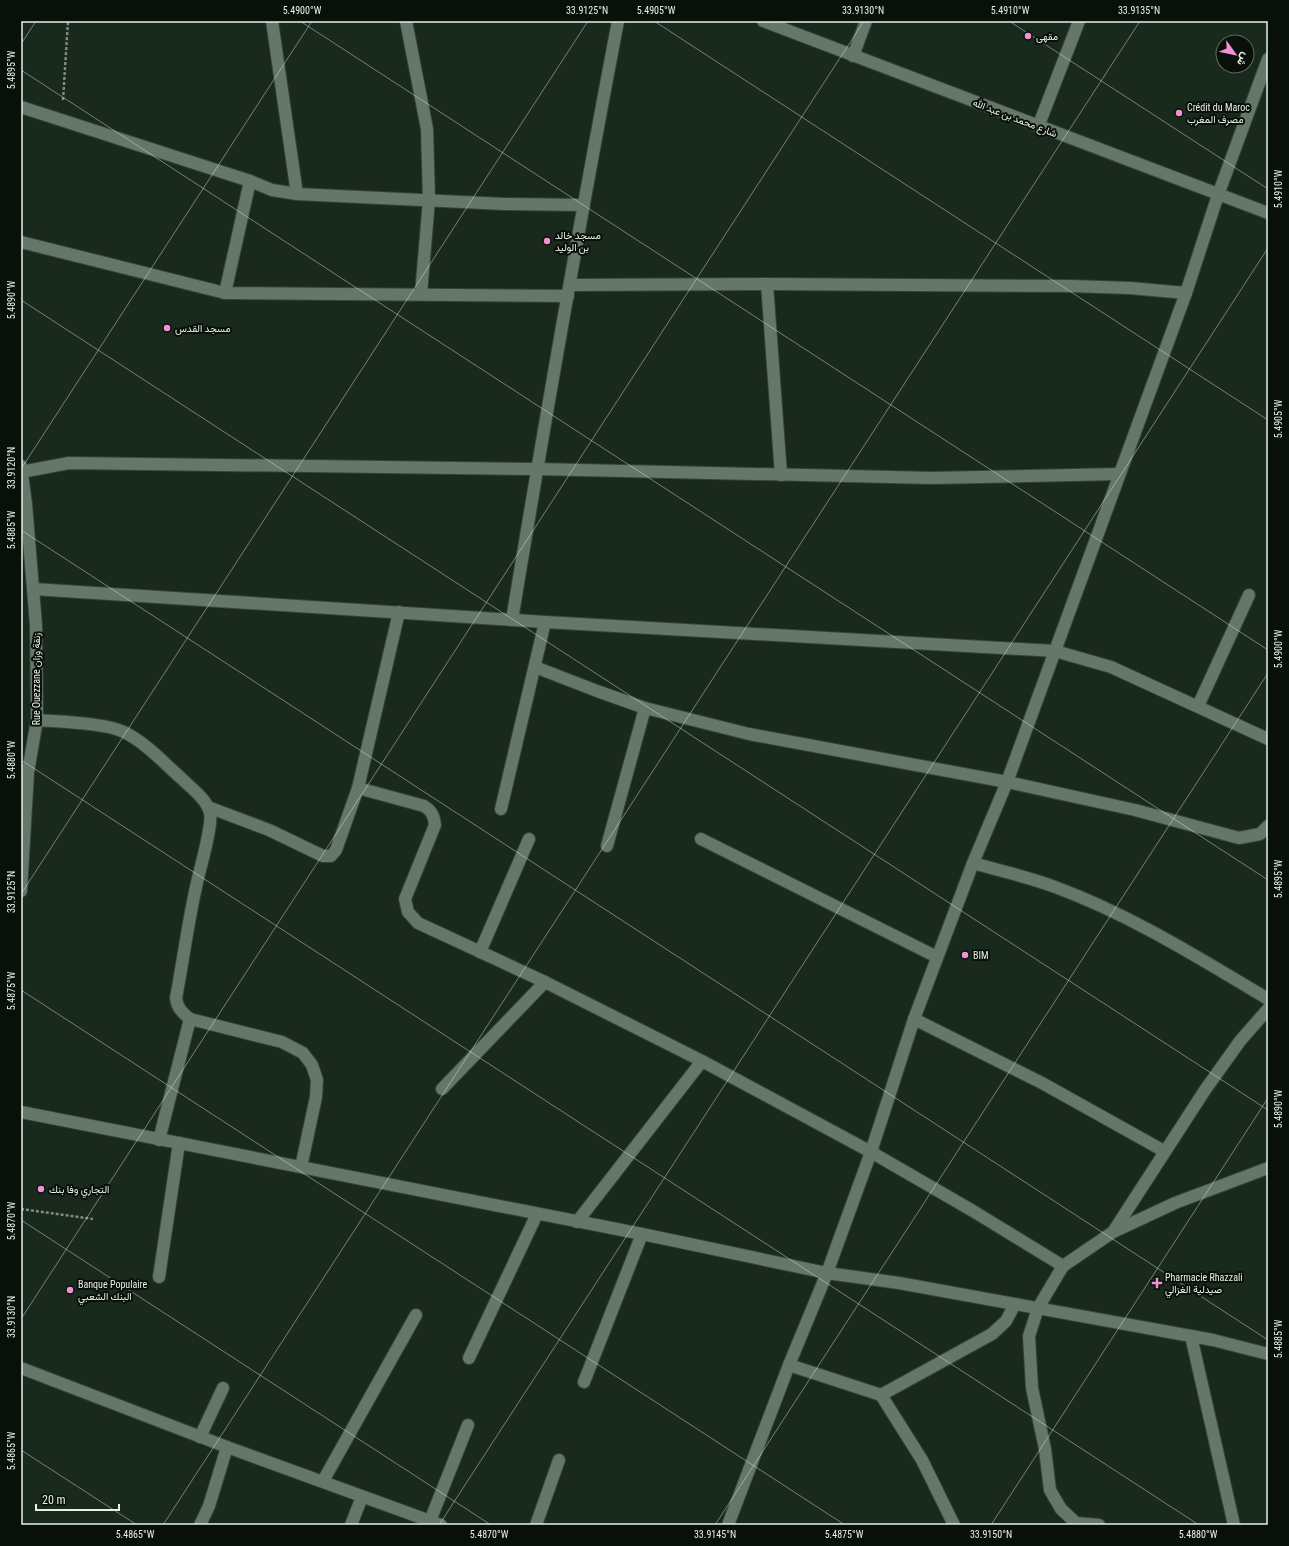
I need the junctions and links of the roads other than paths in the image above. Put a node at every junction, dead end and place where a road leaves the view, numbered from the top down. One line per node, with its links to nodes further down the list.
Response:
1 (272, 21): 12 (street)
2 (406, 21): 14 (street)
3 (618, 21): 15 (street)
4 (763, 21): 7 (street, شارع محمد بن عبد الله)
5 (866, 21): 7 (street)
6 (1079, 21): 10 (street)
7 (853, 56): 10 (street, شارع محمد بن عبد الله)
8 (1268, 59): 13 (street)
9 (21, 106): 11 (street)
10 (1038, 127): 13 (street, شارع محمد بن عبد الله)
11 (250, 181): 12 (street); 20 (street)
12 (297, 194): 14 (street)
13 (1218, 195): 16 (street, شارع محمد بن عبد الله); 21 (street)
14 (429, 200): 15 (street); 22 (street)
15 (584, 205): 19 (street)
16 (1268, 213)
17 (21, 242): 20 (street)
18 (767, 284): 19 (street); 21 (street); 26 (street)
19 (569, 290): 22 (street); 23 (street)
20 (225, 293): 22 (street)
21 (1186, 293): 25 (street)
22 (421, 294)
23 (537, 469): 24 (street); 26 (street); 30 (street)
24 (21, 470): 27 (street, Rue Ouezzane زنقة وزان)
25 (1119, 474): 26 (street); 32 (street)
26 (781, 475)
27 (33, 589): 29 (street); 36 (street, Rue Ouezzane زنقة وزان)
28 (1249, 595): 34 (street)
29 (399, 612): 30 (street); 40 (street)
30 (512, 620): 31 (street)
31 (545, 622): 32 (street); 33 (street)
32 (1055, 651): 34 (street); 39 (street)
33 (535, 667): 35 (street); 42 (street)
34 (1198, 706): 37 (street)
35 (645, 708): 39 (street); 46 (street)
36 (38, 720): 38 (street, Rue Ouezzane زنقة وزان); 41 (street)
37 (1268, 738)
38 (25, 772): 48 (street, Rue Ouezzane زنقة وزان)
39 (1007, 782): 43 (street); 47 (street)
40 (358, 788): 41 (street); 49 (street)
41 (208, 807): 54 (street)
42 (501, 809)
43 (1268, 826)
44 (529, 839): 49 (street)
45 (701, 839): 50 (street)
46 (607, 846)
47 (973, 863): 50 (street); 52 (street)
48 (21, 891)
49 (480, 952): 51 (street)
50 (937, 957): 55 (street)
51 (545, 982): 56 (street); 57 (street)
52 (1268, 1000)
53 (1268, 1009): 61 (street)
54 (190, 1019): 59 (street); 63 (street)
55 (914, 1019): 61 (street); 62 (street)
56 (702, 1061): 62 (street); 66 (street)
57 (442, 1089)
58 (21, 1112): 59 (street)
59 (159, 1140): 60 (street)
60 (179, 1143): 63 (street); 71 (street)
61 (1164, 1151): 67 (street)
62 (872, 1152): 69 (street); 70 (street)
63 (301, 1167): 65 (street)
64 (1268, 1168): 67 (street)
65 (537, 1214): 66 (street); 77 (street)
66 (577, 1222): 68 (street)
67 (1113, 1232): 69 (street)
68 (642, 1234): 70 (street); 80 (street)
69 (1063, 1266): 73 (street)
70 (828, 1272): 72 (street); 78 (street)
71 (158, 1277)
72 (1015, 1304): 73 (street); 82 (street)
73 (1038, 1308): 75 (street); 95 (street)
74 (416, 1315): 87 (street)
75 (1191, 1336): 76 (street); 96 (street)
76 (1268, 1354)
77 (469, 1358)
78 (789, 1365): 82 (street); 93 (street)
79 (21, 1368): 84 (street)
80 (584, 1382)
81 (223, 1388): 84 (street)
82 (881, 1395): 94 (street)
83 (468, 1425): 89 (street)
84 (200, 1437): 85 (street)
85 (227, 1447): 87 (street); 90 (street)
86 (559, 1460): 92 (street)
87 (323, 1481): 88 (street)
88 (362, 1497): 89 (street); 91 (street)
89 (436, 1523)
90 (200, 1525)
91 (351, 1525)
92 (536, 1525)
93 (728, 1525)
94 (954, 1525)
95 (1099, 1525)
96 (1234, 1525)

